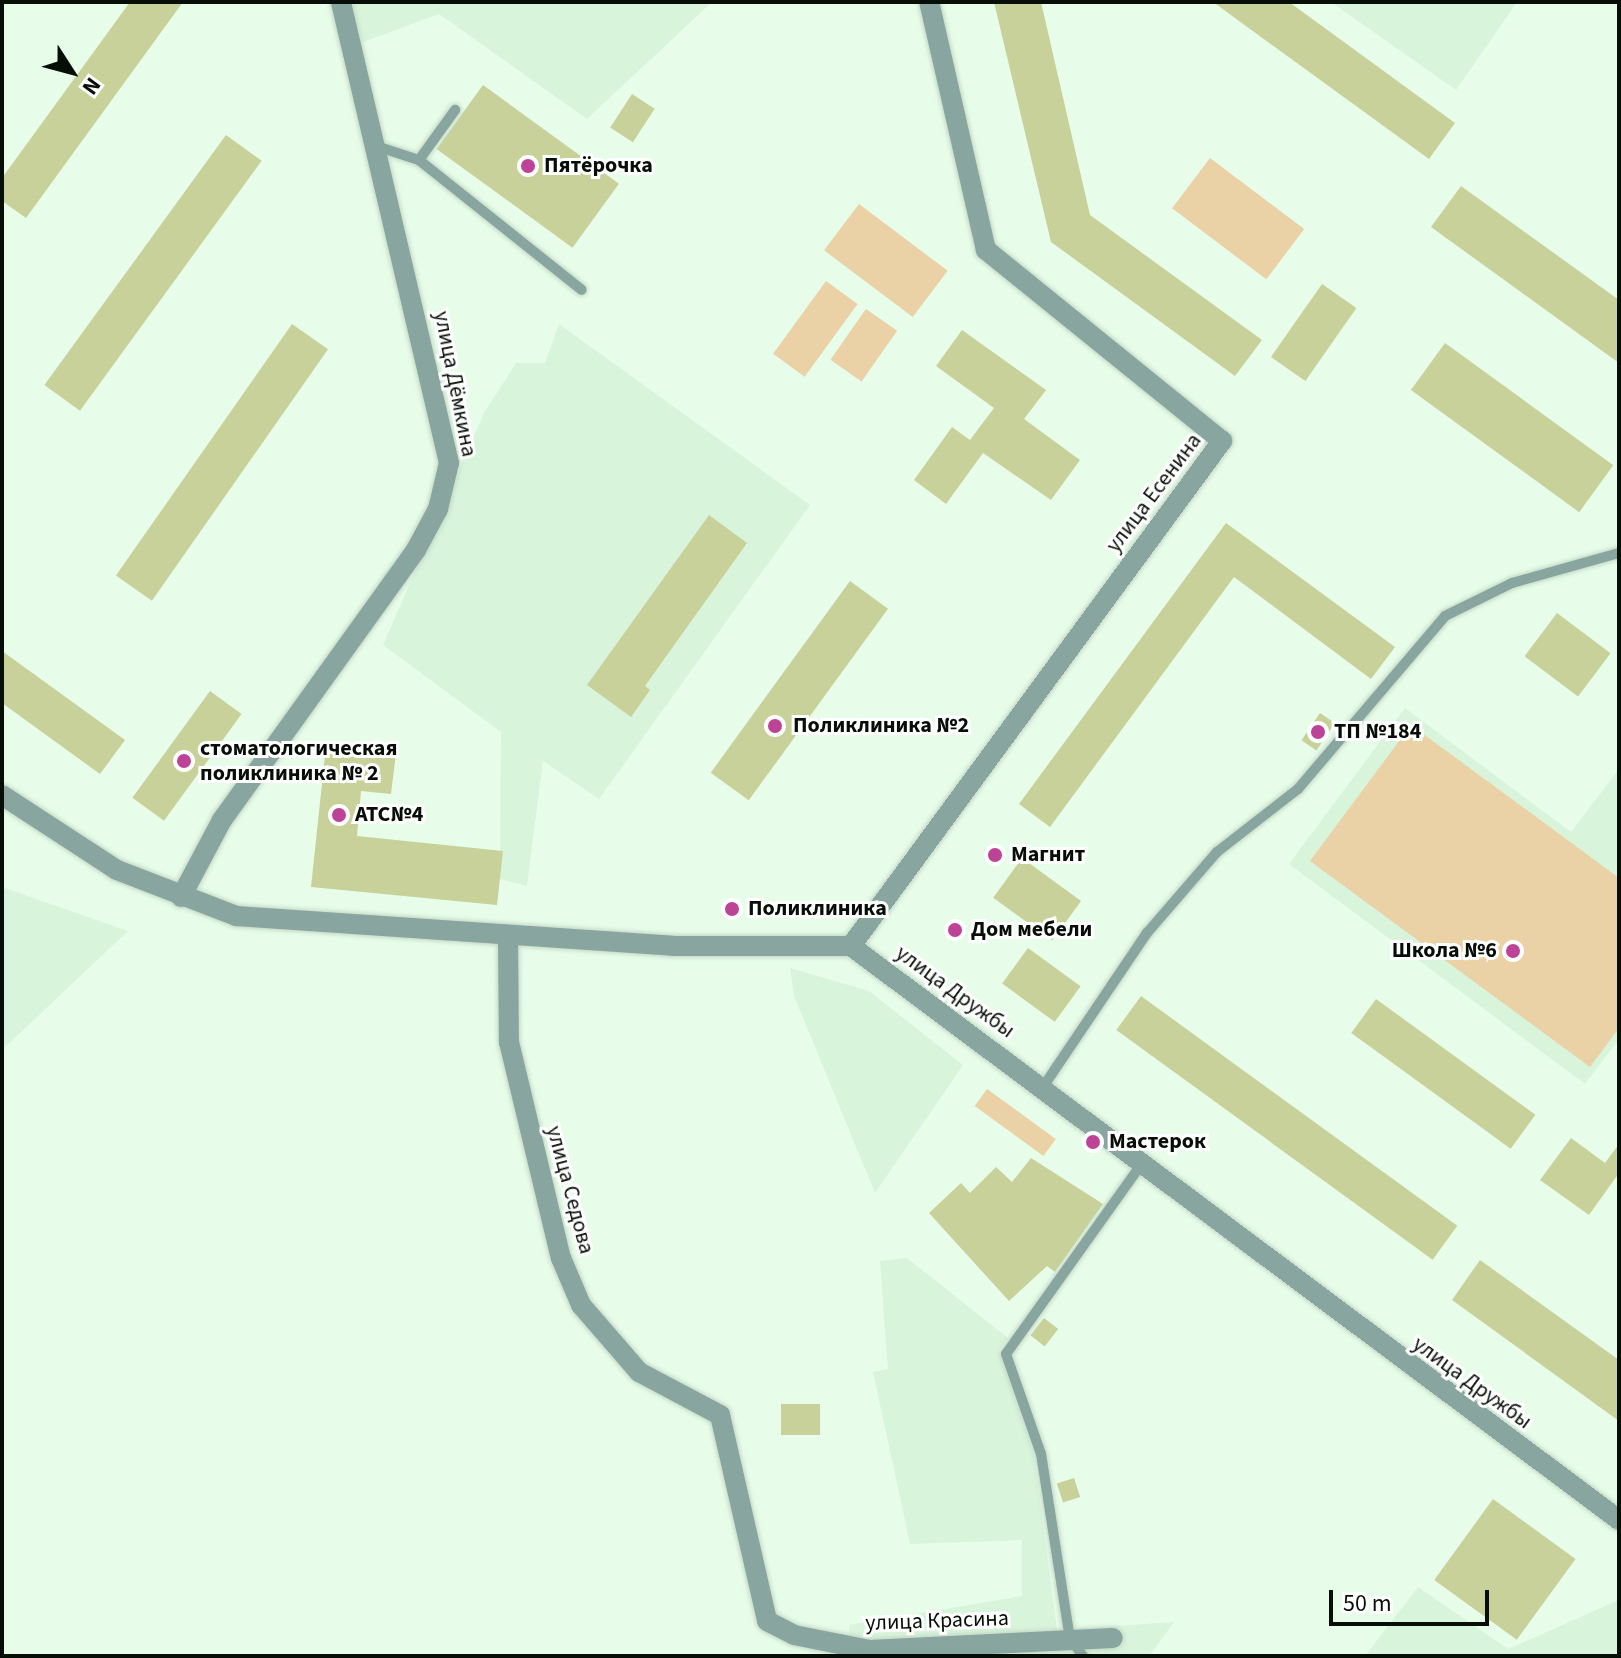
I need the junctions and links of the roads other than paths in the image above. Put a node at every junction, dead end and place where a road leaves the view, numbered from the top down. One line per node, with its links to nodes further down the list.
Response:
1 (341, 2): 4 (street, улица Дёмкина)
2 (929, 2): 11 (street, улица Есенина)
3 (455, 110): 5 (lane)
4 (374, 145): 5 (lane); 9 (street, улица Дёмкина)
5 (419, 160): 6 (lane)
6 (582, 290)
7 (1619, 553): 12 (lane)
8 (2, 795): 9 (street)
9 (181, 897): 10 (street)
10 (508, 935): 11 (street); 15 (street, улица Седова)
11 (851, 946): 12 (street, улица Дружбы)
12 (1043, 1087): 13 (street, улица Дружбы)
13 (1143, 1162): 14 (street, улица Дружбы); 17 (lane)
14 (1619, 1520)
15 (767, 1621): 17 (street, улица Красина)
16 (1113, 1638): 17 (street, улица Красина)
17 (1070, 1639): 18 (lane)
18 (1083, 1656)

